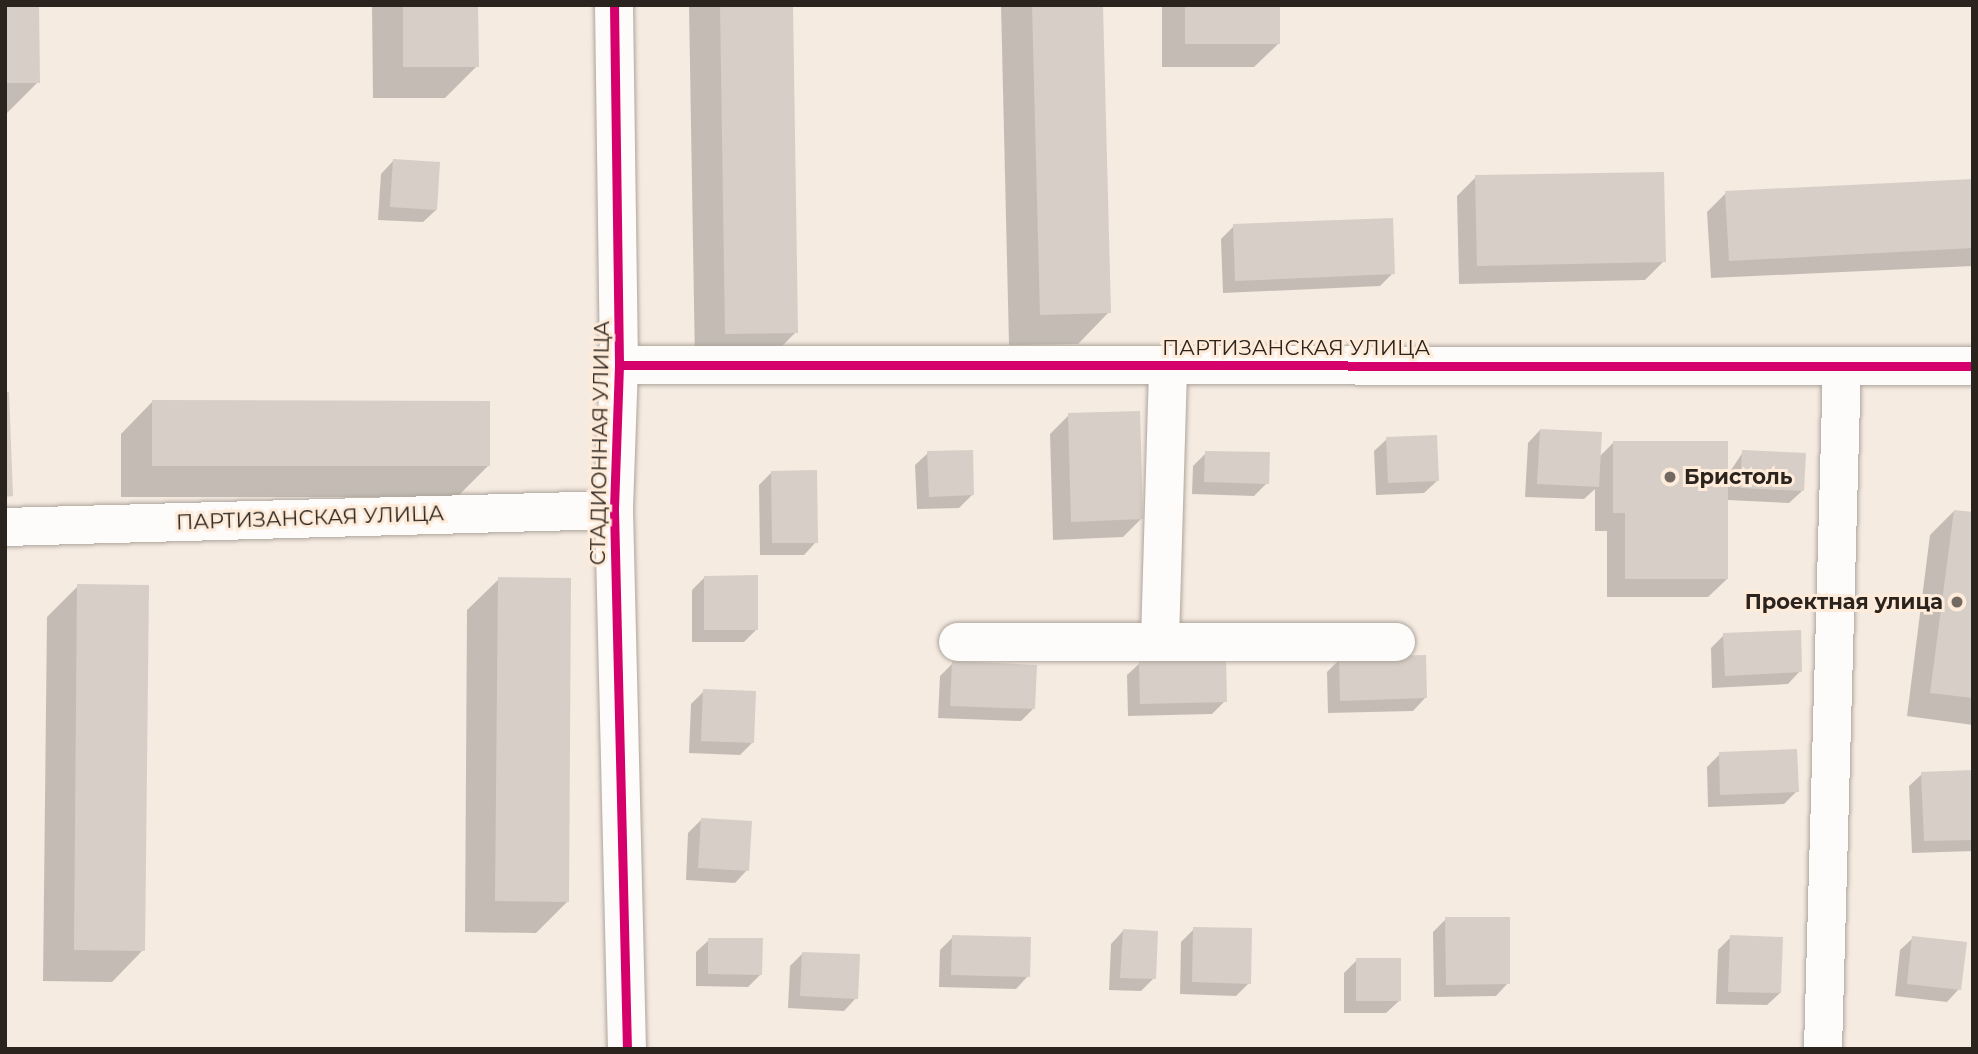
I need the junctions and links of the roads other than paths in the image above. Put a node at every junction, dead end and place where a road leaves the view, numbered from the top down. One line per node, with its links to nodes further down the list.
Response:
1 (614, 5): 2 (street, СТАДИОННАЯ УЛИЦА)
2 (619, 365): 3 (street, ПАРТИЗАНСКАЯ УЛИЦА); 6 (street, СТАДИОННАЯ УЛИЦА)
3 (1168, 366): 4 (street, ПАРТИЗАНСКАЯ УЛИЦА); 8 (street, ПАРТИЗАНСКАЯ УЛИЦА)
4 (1842, 366): 5 (street, ПАРТИЗАНСКАЯ УЛИЦА); 12 (street)
5 (1973, 366)
6 (614, 510): 7 (street, ПАРТИЗАНСКАЯ УЛИЦА); 11 (street, СТАДИОННАЯ УЛИЦА)
7 (5, 527)
8 (1160, 640): 9 (street); 10 (street)
9 (958, 642)
10 (1396, 642)
11 (627, 1049)
12 (1823, 1049)

